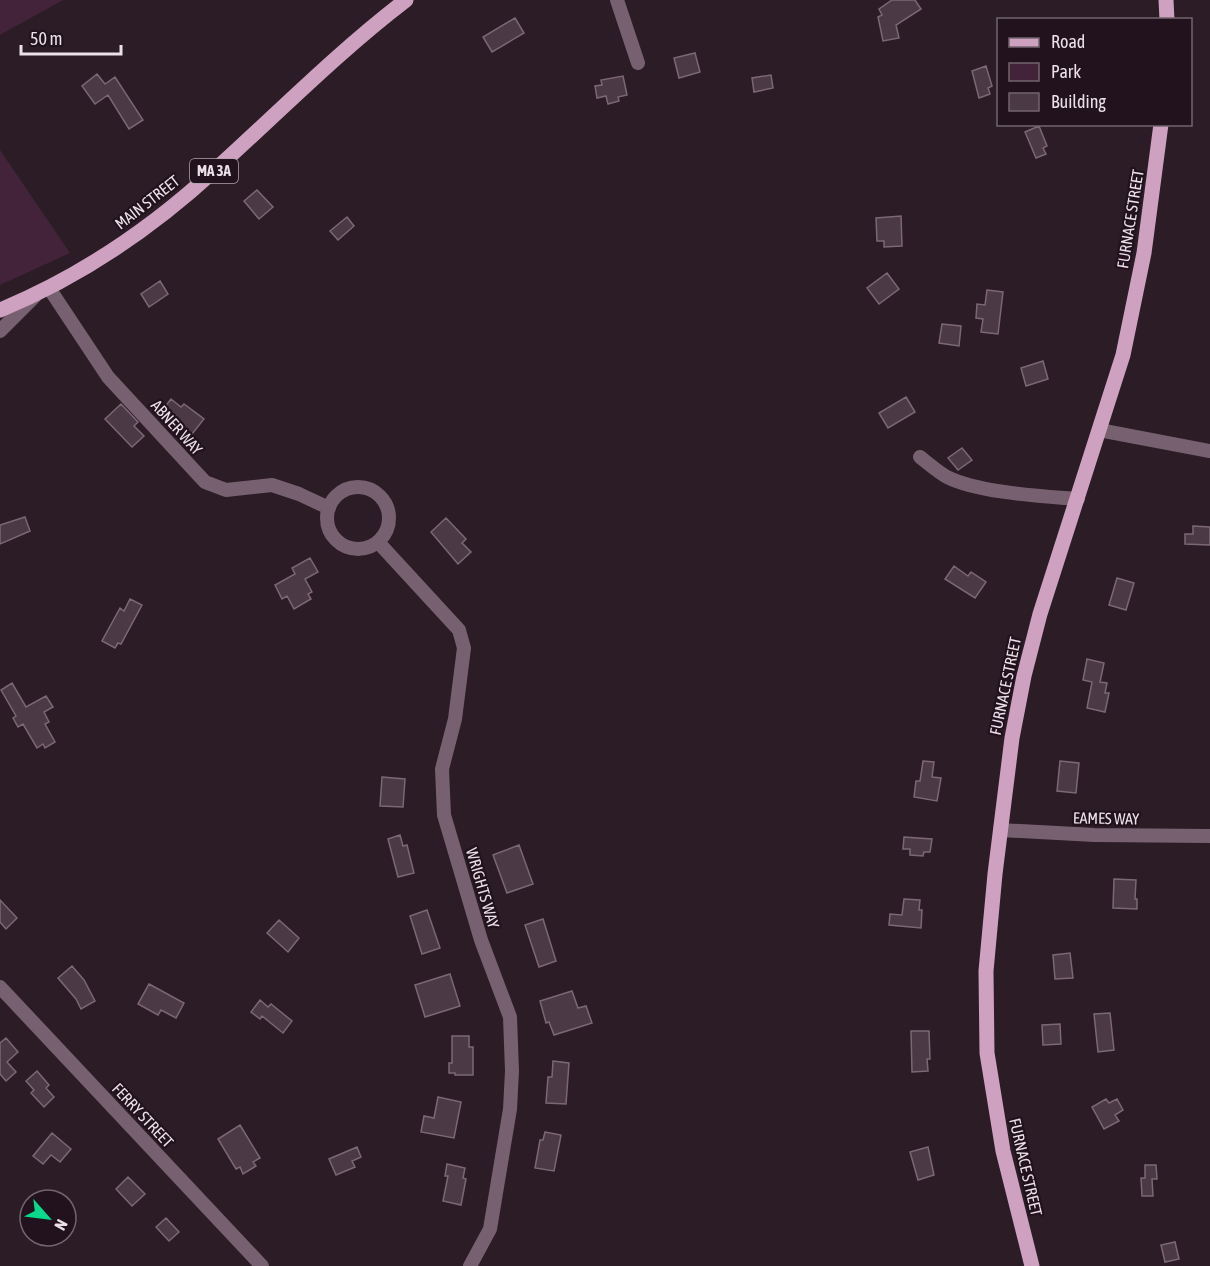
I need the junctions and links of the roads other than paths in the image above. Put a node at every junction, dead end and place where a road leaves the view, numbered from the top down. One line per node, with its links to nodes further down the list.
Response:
1 (406, 0): 7 (main road, MAIN STREET / MA 3A)
2 (617, 0): 5 (street)
3 (1166, 0): 4 (main road)
4 (1167, 18)
5 (638, 63)
6 (1161, 126): 10 (main road, FURNACE STREET)
7 (43, 291): 8 (main road, MAIN STREET / MA 3A); 9 (street); 14 (street, ABNER WAY)
8 (0, 310)
9 (0, 331)
10 (1099, 430): 11 (street); 13 (main road, FURNACE STREET)
11 (1210, 451)
12 (921, 457): 13 (street)
13 (1078, 499): 16 (main road, FURNACE STREET)
14 (329, 508): 15 (street); 15 (street)
15 (378, 542): 20 (street, WRIGHTS WAY)
16 (1000, 830): 17 (street, EAMES WAY); 21 (main road, FURNACE STREET)
17 (1210, 836)
18 (0, 987): 19 (street, FERRY STREET)
19 (262, 1266)
20 (470, 1266)
21 (1032, 1266)

